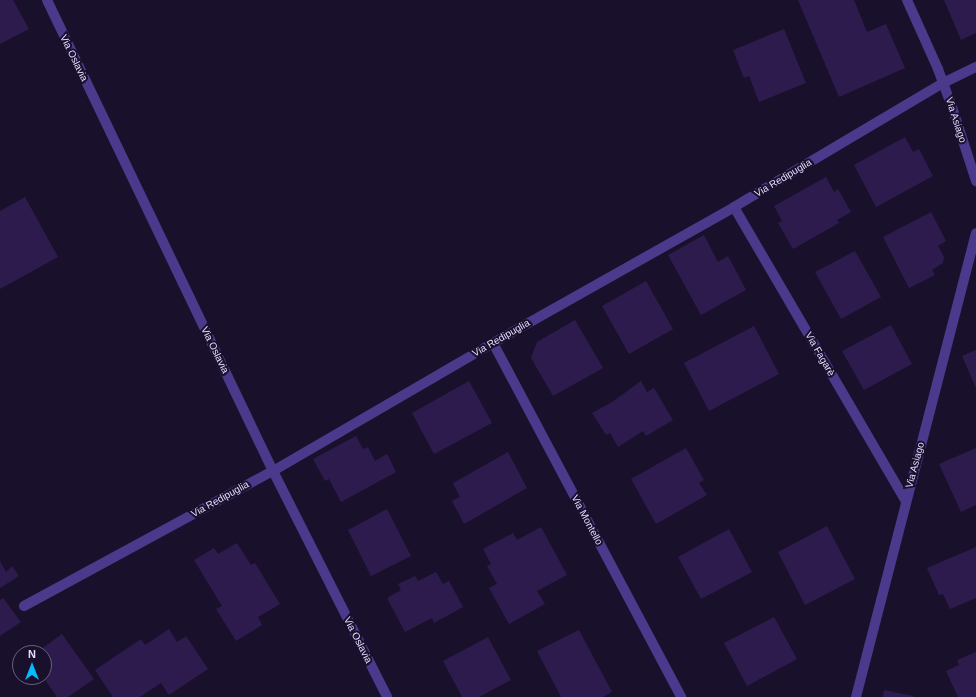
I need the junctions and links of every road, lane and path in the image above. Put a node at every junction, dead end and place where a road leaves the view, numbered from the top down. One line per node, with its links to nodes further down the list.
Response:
1 (47, 0): 9 (street, Via Oslavia)
2 (907, 0): 4 (street, Via Asiago)
3 (976, 67): 4 (street, Via Redipuglia)
4 (943, 83): 5 (street, Via Asiago); 6 (street, Via Redipuglia)
5 (976, 181)
6 (734, 207): 8 (street, Via Redipuglia); 10 (street, Via Fagarè)
7 (976, 233): 10 (street, Via Asiago)
8 (492, 343): 9 (street, Via Redipuglia); 13 (street, Via Montello)
9 (273, 471): 11 (street, Via Redipuglia); 12 (street, Via Oslavia)
10 (906, 501): 14 (street, Via Asiago)
11 (24, 606)
12 (387, 697)
13 (681, 697)
14 (856, 697)

